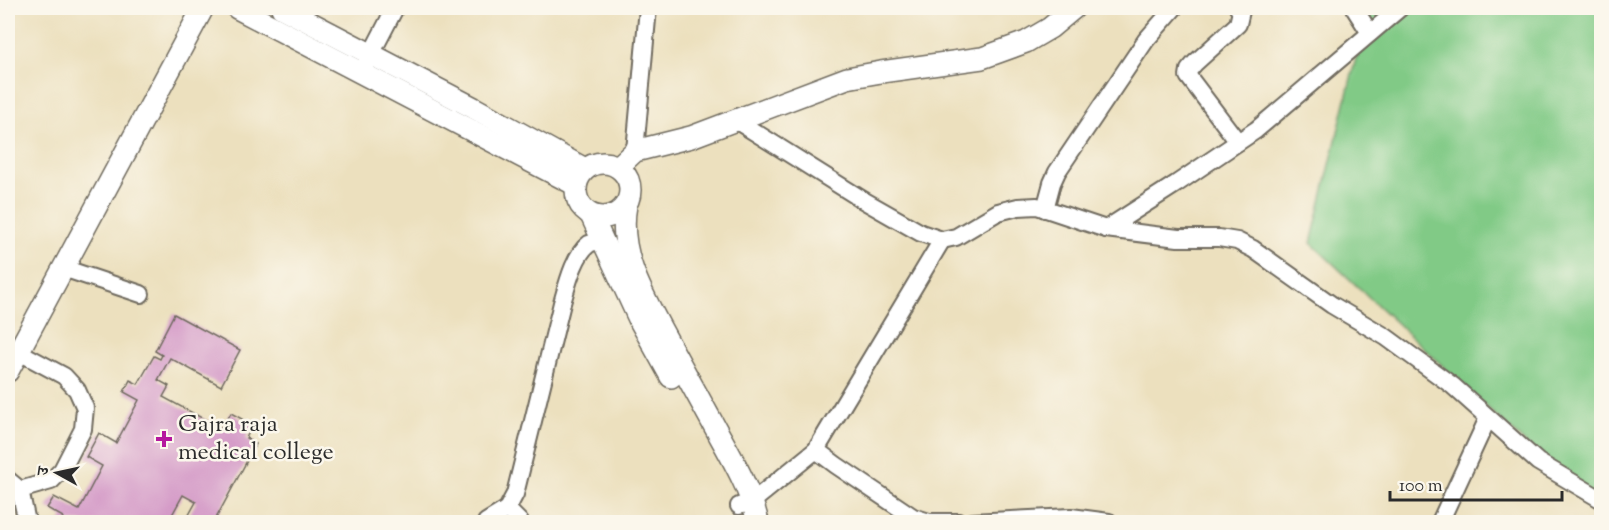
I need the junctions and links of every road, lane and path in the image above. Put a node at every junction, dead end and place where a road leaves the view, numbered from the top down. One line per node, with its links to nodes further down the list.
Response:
1 (189, 8): 27 (main road)
2 (203, 8): 25 (main road)
3 (237, 8): 13 (main road)
4 (282, 8): 13 (main road)
5 (395, 8): 13 (street)
6 (648, 8): 16 (street)
7 (1074, 8): 14 (main road)
8 (1174, 8): 20 (street)
9 (1238, 8): 15 (street)
10 (1354, 8): 12 (street)
11 (1400, 8): 12 (street)
12 (1370, 33): 15 (street)
13 (366, 63): 18 (main road)
14 (737, 121): 16 (main road); 24 (street)
15 (1238, 142): 22 (street)
16 (635, 152): 17 (main road)
17 (618, 167): 18 (main road); 19 (main road)
18 (580, 177): 21 (main road)
19 (626, 205): 21 (main road); 34 (main road)
20 (1045, 209): 22 (street); 24 (street)
21 (591, 215): 23 (main road)
22 (1106, 229): 29 (street)
23 (603, 240): 33 (street); 34 (main road)
24 (942, 240): 30 (street)
25 (63, 268): 26 (street); 27 (main road)
26 (141, 294)
27 (11, 348): 28 (main road); 31 (street)
28 (8, 371)
29 (1488, 418): 32 (street); 42 (street)
30 (816, 450): 34 (street); 39 (street)
31 (14, 485): 35 (street)
32 (1602, 500)
33 (507, 509): 36 (street); 37 (street)
34 (745, 510): 38 (main road)
35 (27, 522)
36 (486, 522)
37 (520, 522)
38 (758, 522)
39 (959, 522)
40 (972, 522): 41 (street)
41 (1108, 522)
42 (1441, 522)

